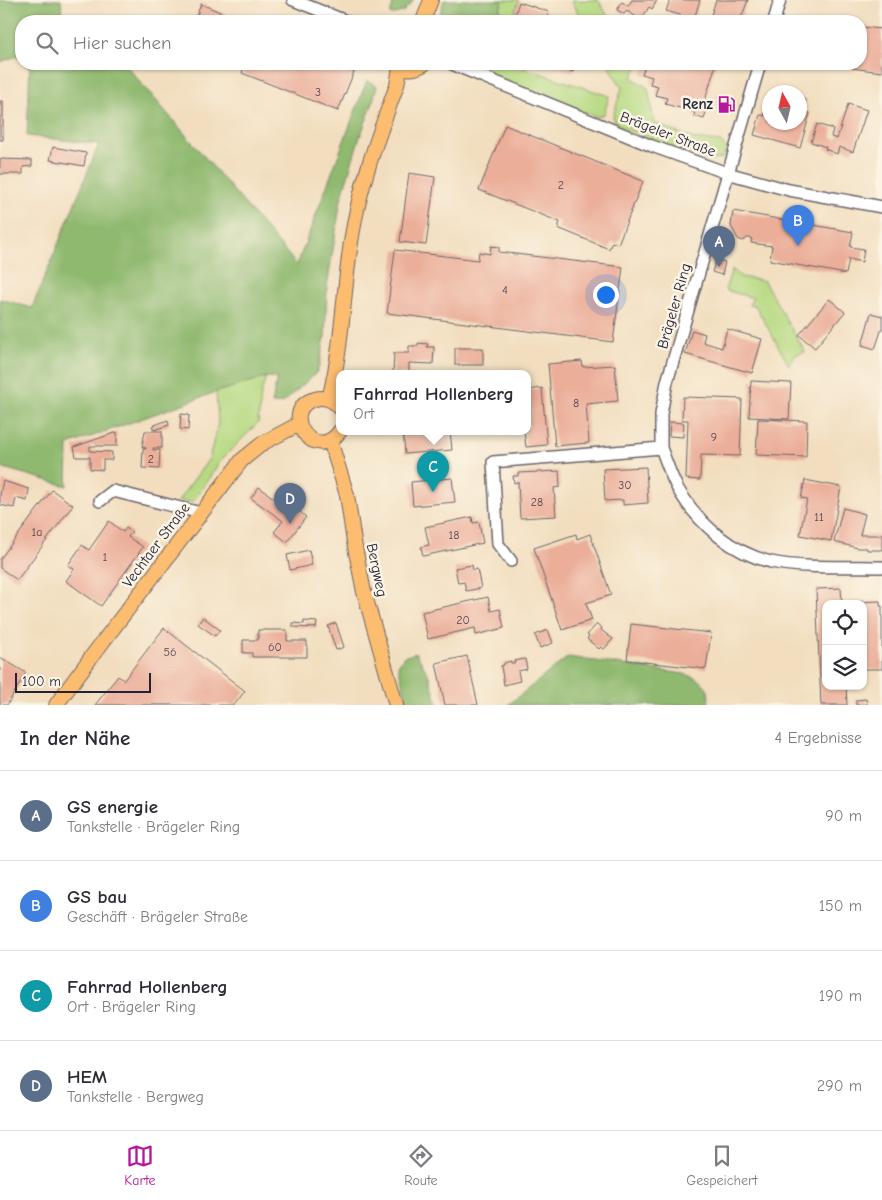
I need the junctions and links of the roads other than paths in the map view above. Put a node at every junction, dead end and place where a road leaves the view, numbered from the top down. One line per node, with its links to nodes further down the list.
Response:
1 (293, 0): 4 (street)
2 (431, 0): 5 (main road)
3 (780, 0): 6 (street)
4 (331, 15)
5 (425, 15)
6 (776, 15)
7 (398, 70): 12 (main road)
8 (467, 70): 10 (street, Brägeler Straße)
9 (758, 70): 10 (street, Brägeler Ring)
10 (727, 173): 11 (street, Brägeler Straße); 15 (street, Brägeler Ring)
11 (882, 207)
12 (334, 403): 13 (main road)
13 (299, 424): 14 (main road); 17 (main road, Vechtaer Straße)
14 (335, 436): 21 (main road, Bergweg)
15 (661, 448): 18 (street); 19 (street, Brägeler Ring)
16 (100, 501): 17 (street)
17 (200, 513): 20 (main road, Vechtaer Straße)
18 (512, 561)
19 (882, 567)
20 (56, 705)
21 (396, 705)

